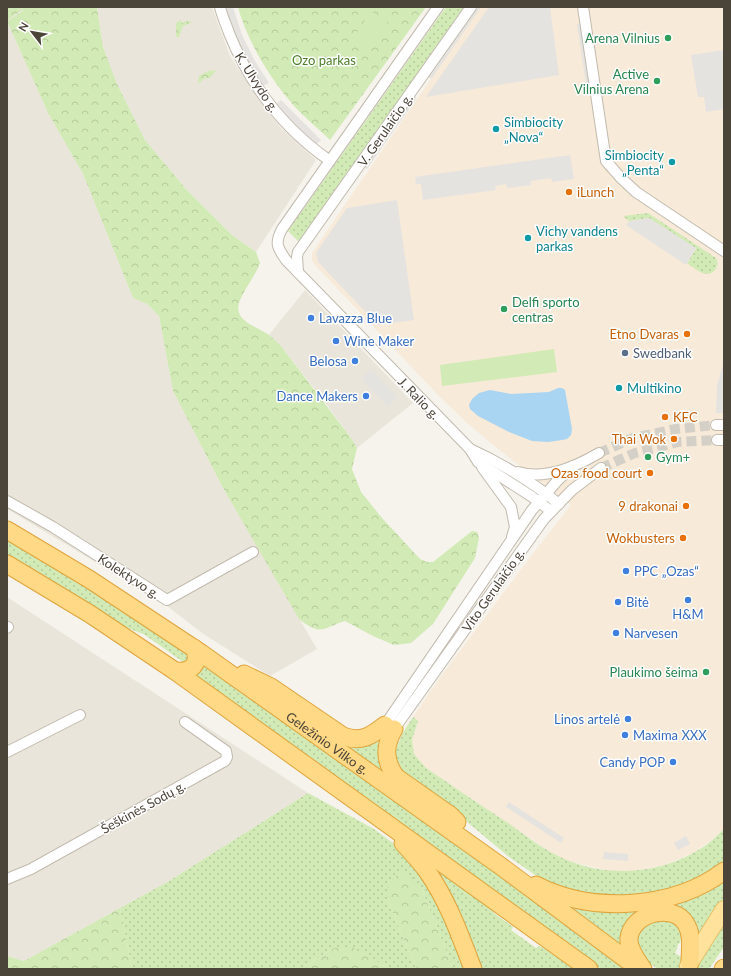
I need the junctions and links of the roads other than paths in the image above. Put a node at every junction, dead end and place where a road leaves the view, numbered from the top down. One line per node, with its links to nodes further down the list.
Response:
1 (220, 7): 5 (street, K. Ulvydo g.)
2 (438, 7): 5 (street, V. Gerulaičio g.)
3 (471, 7): 8 (street, V. Gerulaičio g.)
4 (582, 7): 7 (street)
5 (330, 161): 6 (street, V. Gerulaičio g.)
6 (279, 249): 8 (street); 9 (street)
7 (724, 251)
8 (298, 252): 9 (street)
9 (298, 271): 10 (street, J. Ralio g.)
10 (470, 449): 12 (street, J. Ralio g.); 15 (street)
11 (599, 453): 13 (street)
12 (478, 462): 18 (street, J. Ralio g.); 22 (street)
13 (573, 466): 15 (street); 16 (street, Vito Gerulaičio g.)
14 (601, 468): 19 (street, Vito Gerulaičio g.)
15 (507, 469): 16 (street)
16 (546, 493): 18 (street, Vito Gerulaičio g.); 19 (street)
17 (7, 502): 23 (street, Kolektyvo g.)
18 (539, 502): 20 (street, J. Ralio g.); 22 (street, Vito Gerulaičio g.)
19 (559, 504): 20 (street, Vito Gerulaičio g.)
20 (551, 511): 29 (street, Vito Gerulaičio g.)
21 (7, 530): 25 (highway, Geležinio Vilko g.)
22 (512, 539): 29 (street, Vito Gerulaičio g.)
23 (253, 552)
24 (7, 564): 26 (highway)
25 (198, 651): 26 (highway); 29 (highway); 32 (highway, Geležinio Vilko g.)
26 (175, 671): 31 (highway)
27 (80, 715): 30 (street)
28 (185, 722): 34 (street, Šeškinės Sodų g.)
29 (390, 727): 32 (highway)
30 (7, 752)
31 (372, 812): 38 (highway); 39 (highway)
32 (496, 862): 33 (highway); 40 (highway, Geležinio Vilko g.)
33 (724, 871)
34 (7, 879)
35 (724, 909): 37 (main road)
36 (724, 959): 42 (main road)
37 (688, 966): 41 (highway)
38 (473, 969)
39 (589, 969)
40 (639, 969)
41 (643, 969)
42 (717, 969)

